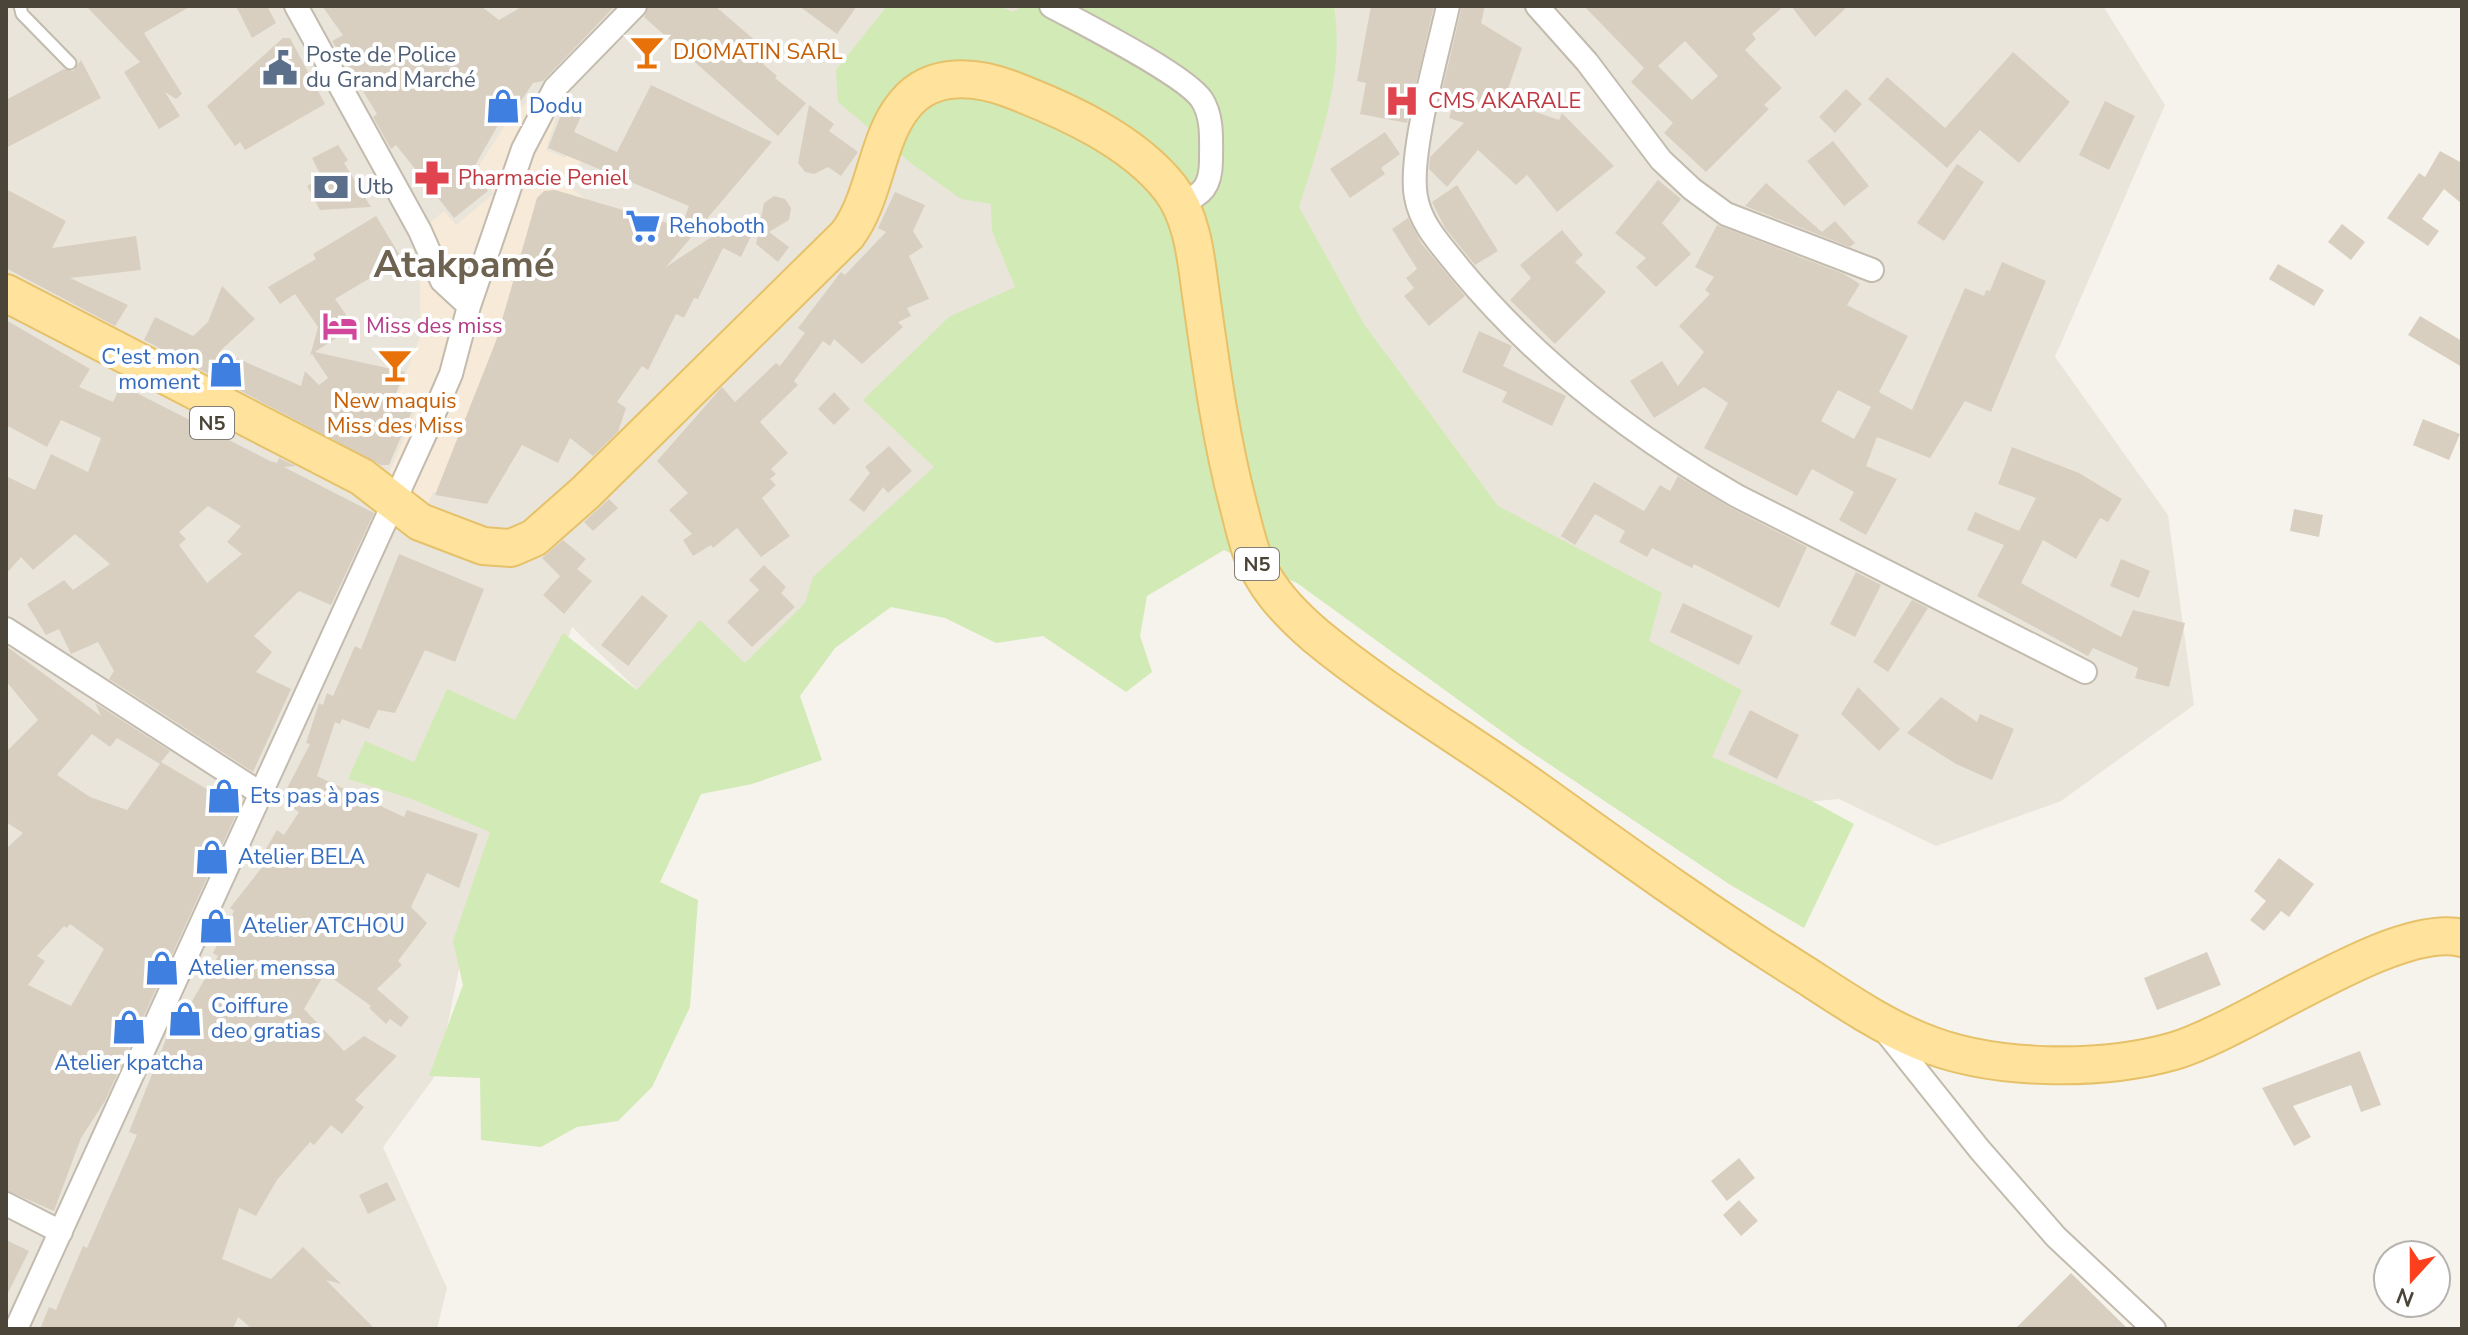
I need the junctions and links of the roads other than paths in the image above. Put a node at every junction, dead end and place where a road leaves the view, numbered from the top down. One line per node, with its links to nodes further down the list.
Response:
1 (20, 6): 7 (lane)
2 (296, 6): 11 (street)
3 (635, 6): 11 (street)
4 (1051, 6): 8 (street)
5 (1448, 6): 16 (street)
6 (1537, 6): 9 (street)
7 (70, 63)
8 (1179, 204): 14 (main road, N5); 19 (main road, N5)
9 (1872, 270)
10 (6, 293): 13 (main road, N5)
11 (469, 306): 14 (street)
12 (6, 317): 13 (main road, N5)
13 (97, 352): 14 (main road, N5)
14 (400, 512): 17 (street)
15 (6, 629): 17 (street)
16 (2085, 672)
17 (260, 793): 21 (street)
18 (2462, 938): 19 (main road, N5)
19 (1874, 1018): 23 (street)
20 (6, 1204): 21 (street)
21 (61, 1232): 22 (street)
22 (16, 1329)
23 (2154, 1329)

